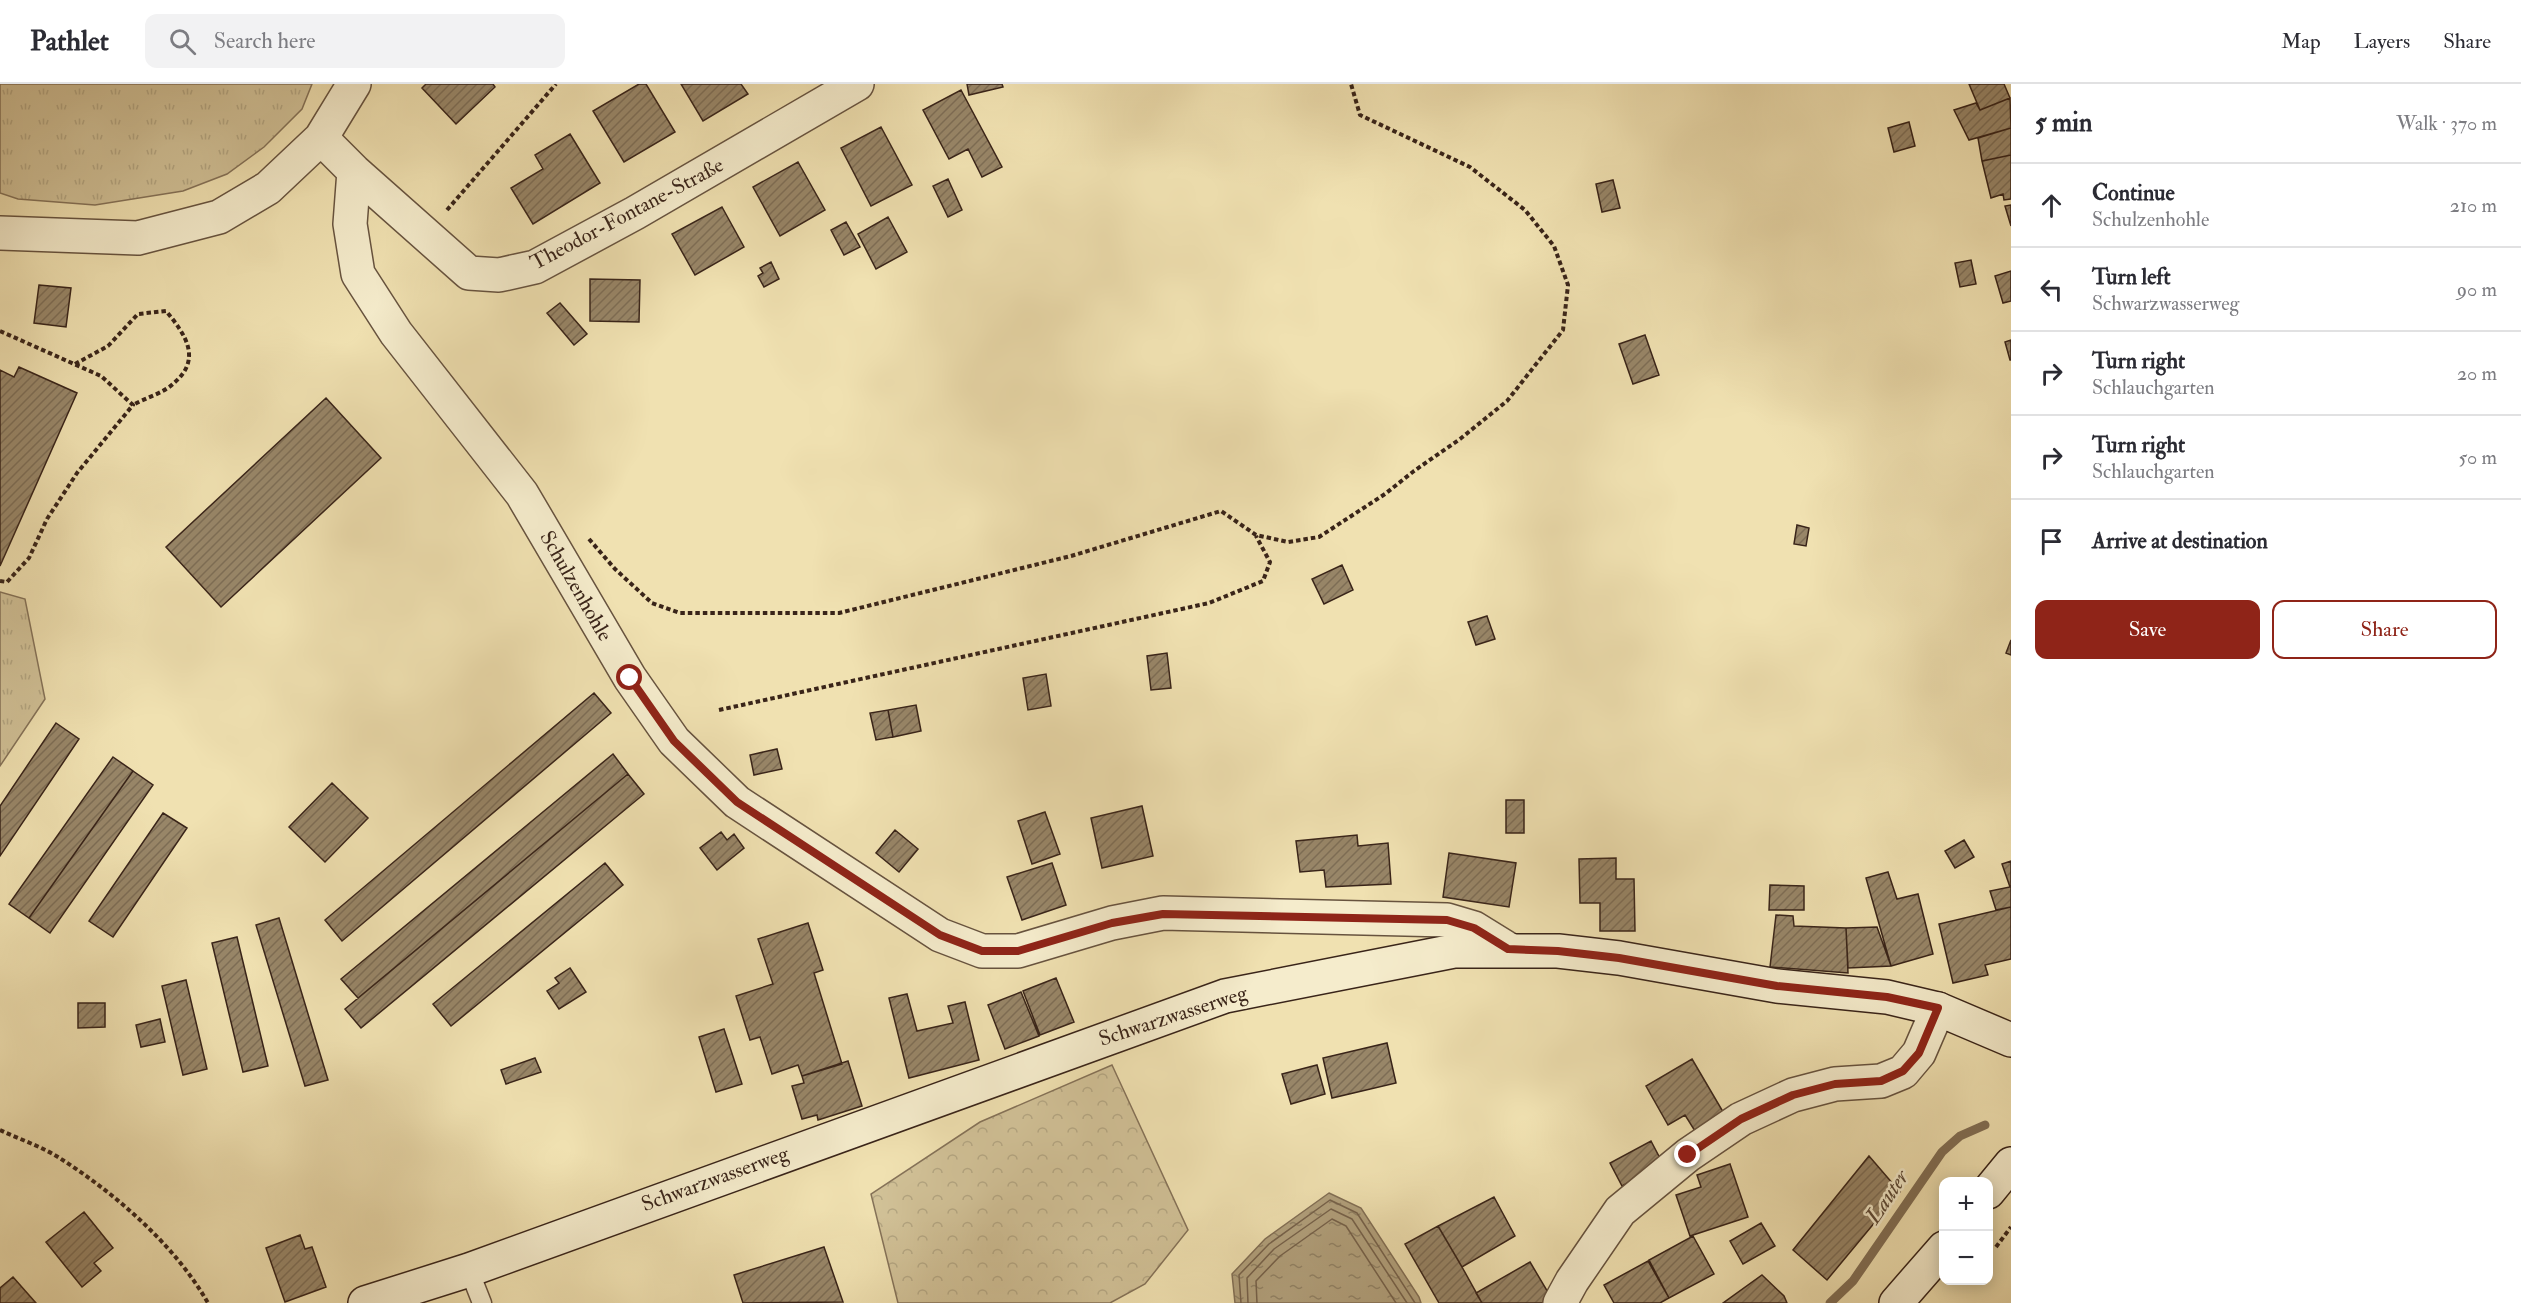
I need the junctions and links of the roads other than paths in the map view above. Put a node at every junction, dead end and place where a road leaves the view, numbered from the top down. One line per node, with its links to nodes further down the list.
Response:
1 (354, 84): 3 (street)
2 (857, 84): 4 (street, Theodor-Fontane-Straße)
3 (321, 138): 4 (street, Theodor-Fontane-Straße); 5 (street)
4 (354, 171): 6 (street, Schulzenhohle)
5 (0, 233)
6 (1508, 949): 7 (street, Schwarzwasserweg); 12 (street, Schwarzwasserweg)
7 (1938, 1008): 8 (street, Schwarzwasserweg); 15 (street)
8 (2011, 1040)
9 (2011, 1164): 10 (street)
10 (1993, 1187)
11 (1939, 1254): 16 (street)
12 (469, 1270): 13 (street, Schwarzwasserweg); 14 (lane)
13 (365, 1303)
14 (482, 1303)
15 (1560, 1303)
16 (1896, 1303)

